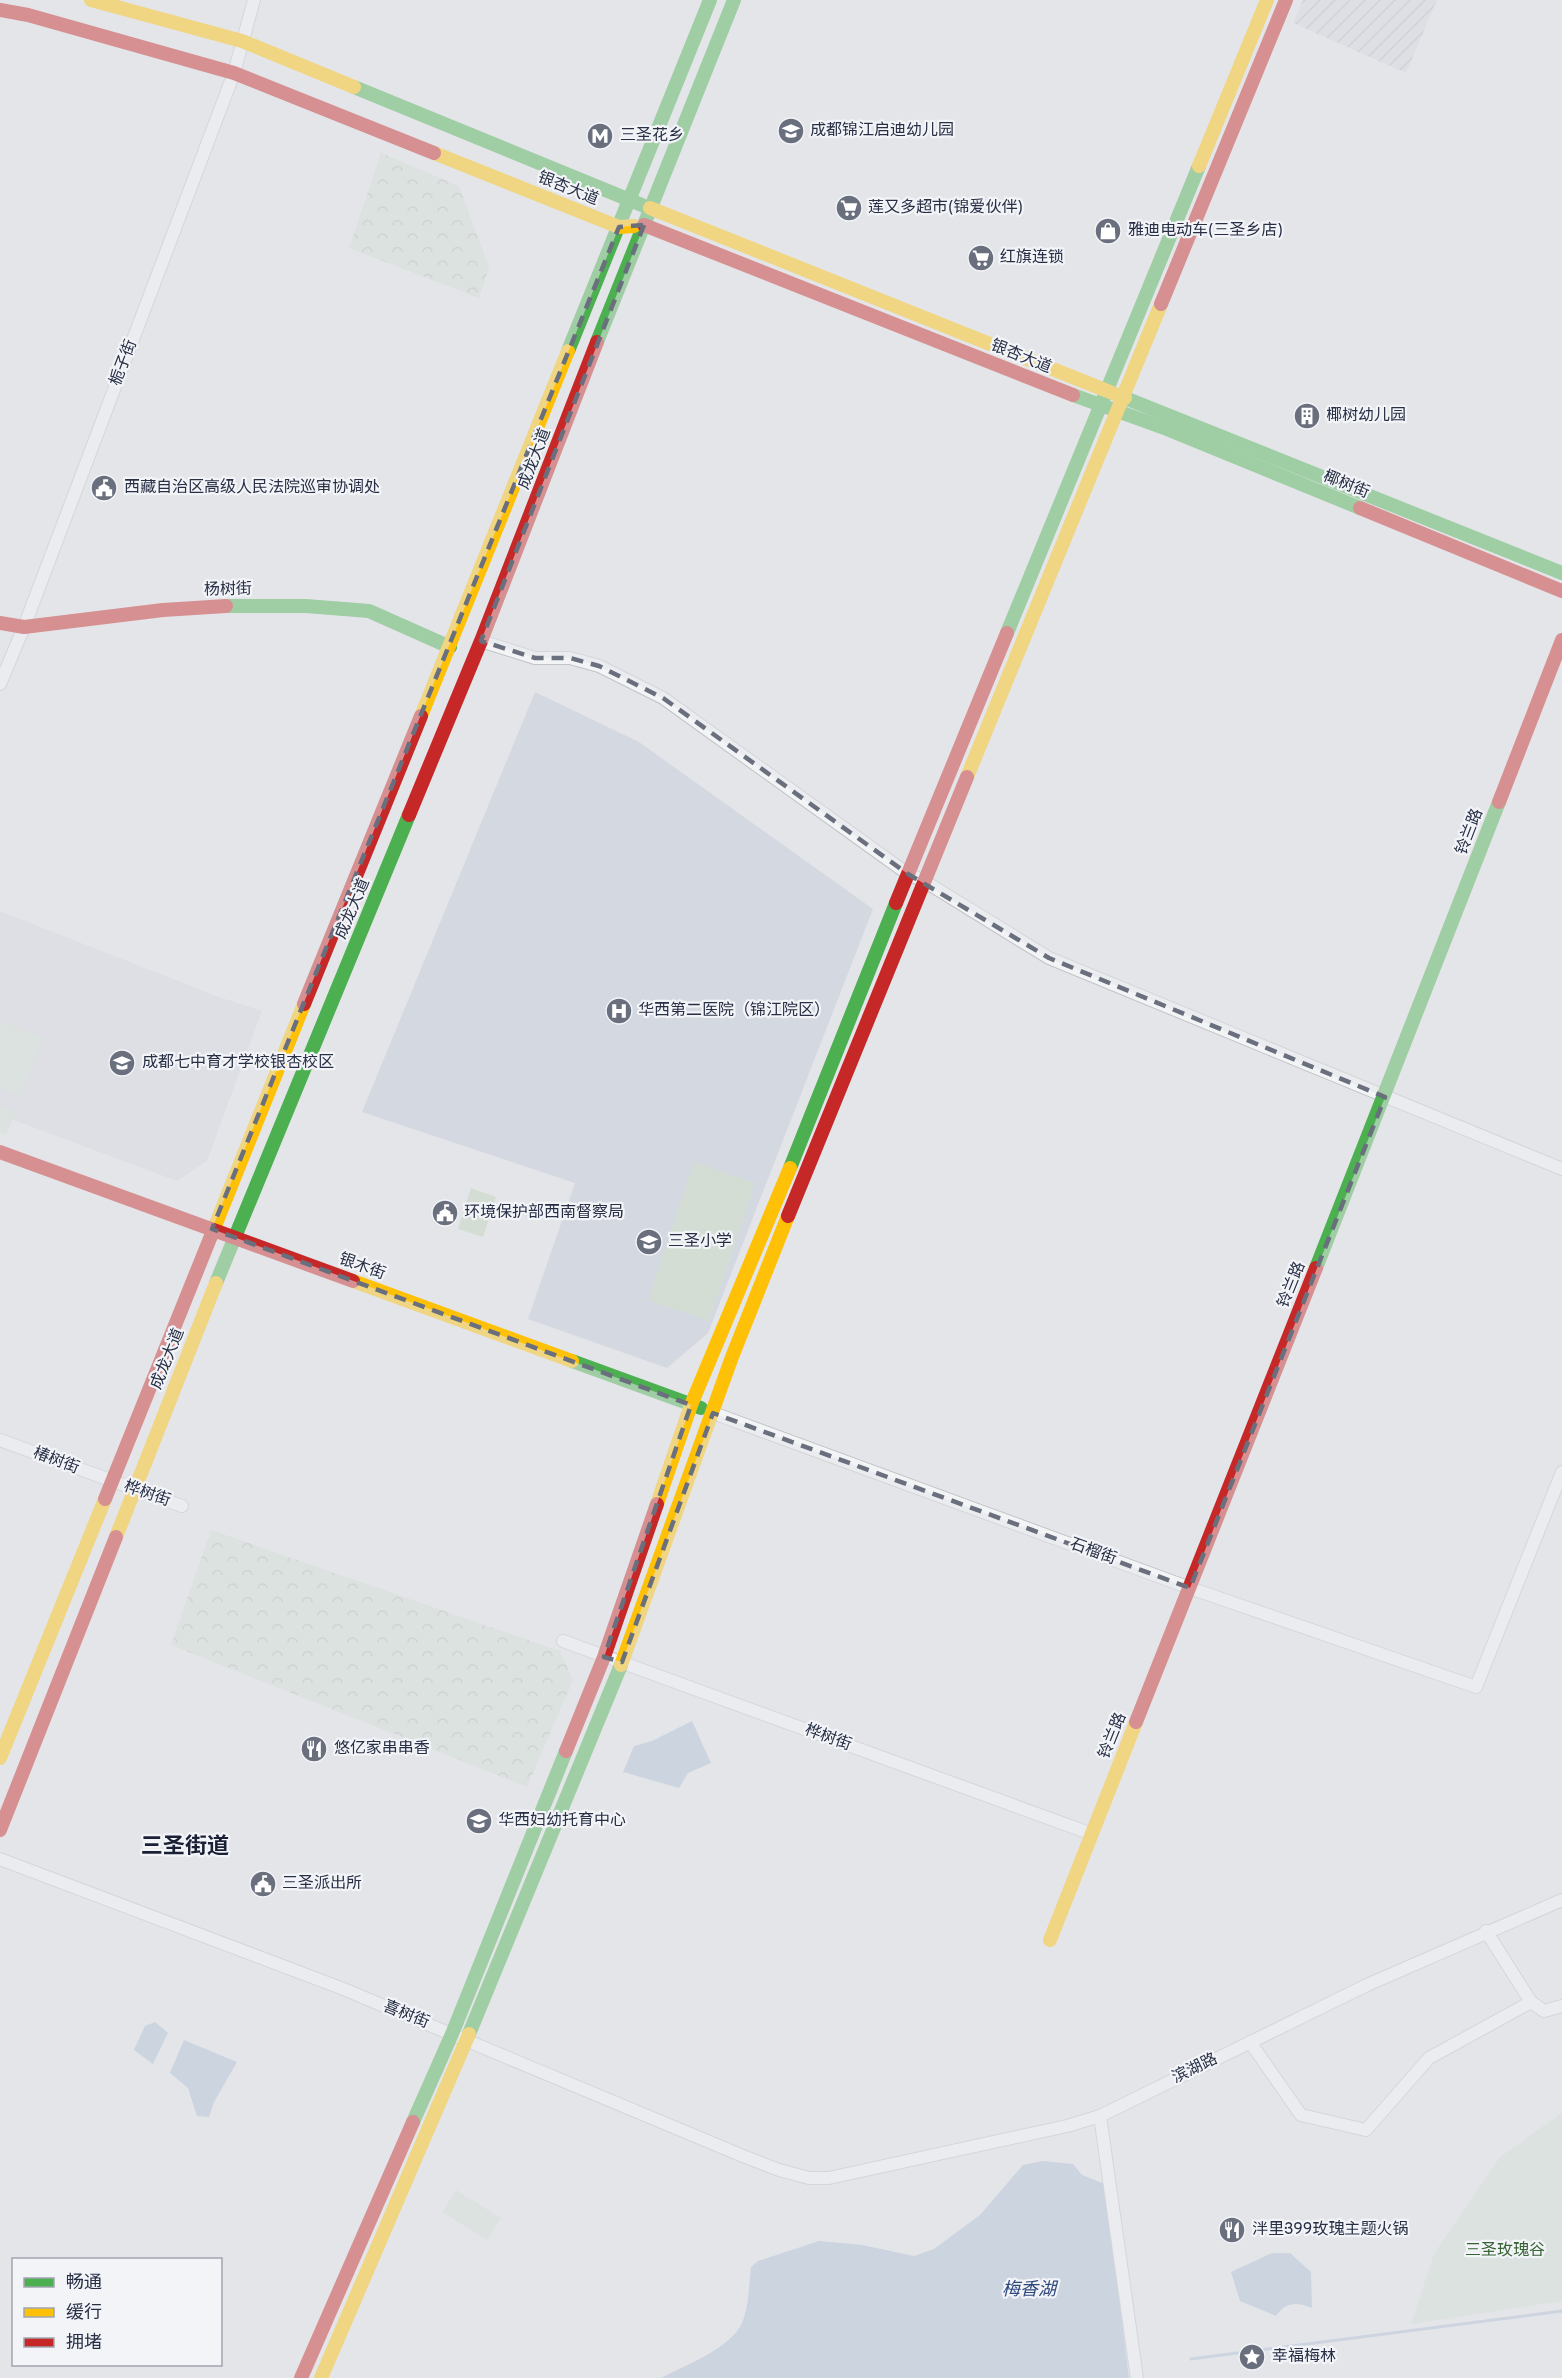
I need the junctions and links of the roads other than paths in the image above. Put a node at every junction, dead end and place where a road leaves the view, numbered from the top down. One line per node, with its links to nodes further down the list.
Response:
1 (91, 0): 8 (main road, 银杏大道)
2 (254, 0): 8 (street, 栀子街)
3 (710, 0): 10 (main road, 成龙大道)
4 (734, 0): 11 (main road, 成龙大道)
5 (1268, 0): 14 (main road)
6 (1286, 0): 15 (main road)
7 (0, 10): 9 (main road, 银杏大道)
8 (242, 41): 9 (street, 栀子街); 10 (main road, 银杏大道)
9 (234, 73): 13 (main road, 银杏大道); 21 (street, 栀子街)
10 (628, 199): 11 (main road, 银杏大道); 13 (main road, 成龙大道)
11 (650, 208): 12 (main road, 成龙大道); 14 (main road, 银杏大道)
12 (644, 225): 13 (main road, 银杏大道); 16 (main road, 银杏大道); 23 (main road, 成龙大道)
13 (619, 227): 24 (main road, 成龙大道)
14 (1106, 390): 15 (main road, 银杏大道); 16 (main road)
15 (1123, 397): 17 (main road); 18 (main road, 椰树街)
16 (1100, 406): 17 (main road, 银杏大道); 26 (main road)
17 (1117, 412): 19 (main road, 椰树街); 27 (main road)
18 (1562, 573)
19 (1562, 591)
20 (0, 623): 21 (main road, 杨树街)
21 (24, 627): 24 (main road, 杨树街); 25 (street, 栀子街)
22 (1562, 640): 28 (main road, 铃兰路)
23 (481, 641): 26 (street); 32 (main road, 成龙大道)
24 (450, 647): 31 (main road, 成龙大道)
25 (0, 684)
26 (908, 874): 27 (street); 33 (main road)
27 (924, 881): 28 (street); 34 (main road)
28 (1385, 1097): 30 (street); 41 (main road, 铃兰路)
29 (0, 1152): 31 (main road, 银木街)
30 (1562, 1169)
31 (212, 1229): 32 (main road, 银木街); 37 (main road, 成龙大道)
32 (234, 1238): 33 (main road, 银木街); 38 (main road, 成龙大道)
33 (691, 1405): 34 (main road, 银木街); 43 (main road)
34 (712, 1413): 41 (street, 石榴街); 44 (main road)
35 (0, 1440): 37 (street, 椿树街)
36 (1562, 1472): 39 (street)
37 (111, 1482): 38 (street, 桦树街); 45 (main road, 成龙大道)
38 (135, 1489): 40 (street, 桦树街); 46 (main road, 成龙大道)
39 (1557, 1499): 41 (street, 石榴街)
40 (182, 1506)
41 (1190, 1588): 47 (main road, 铃兰路)
42 (563, 1641): 43 (street, 桦树街)
43 (604, 1657): 44 (street, 桦树街); 54 (main road)
44 (622, 1662): 47 (street, 桦树街); 55 (main road)
45 (0, 1758)
46 (0, 1830)
47 (1092, 1834): 51 (main road, 铃兰路)
48 (0, 1859): 54 (street, 喜树街)
49 (1562, 1900): 50 (street, 滨湖路)
50 (1486, 1931): 52 (street); 56 (street, 滨湖路)
51 (1050, 1940)
52 (1531, 2002): 53 (street); 56 (street)
53 (1562, 2006)
54 (452, 2034): 55 (street, 喜树街); 59 (main road)
55 (466, 2039): 58 (street, 喜树街); 60 (main road)
56 (1250, 2042): 57 (street, 滨湖路)
57 (1100, 2116): 58 (street, 滨湖路); 61 (street)
58 (809, 2178)
59 (301, 2378)
60 (321, 2378)
61 (1137, 2378)

